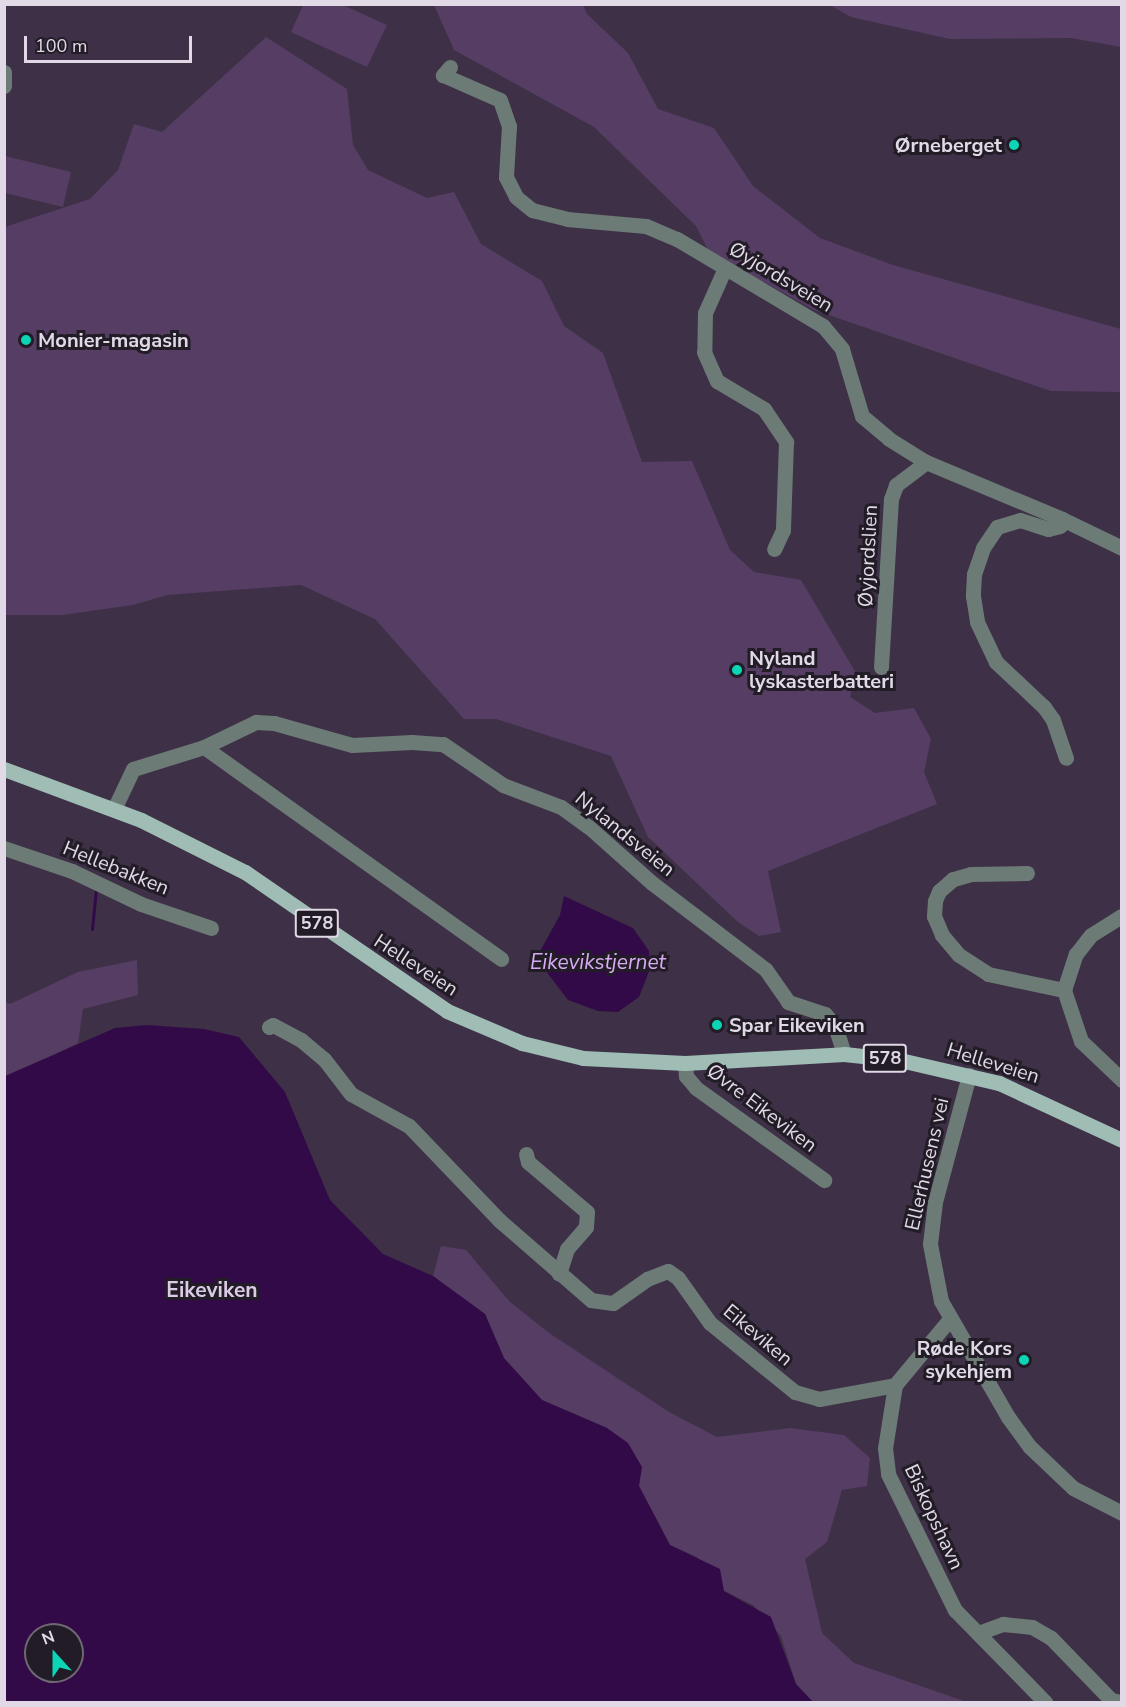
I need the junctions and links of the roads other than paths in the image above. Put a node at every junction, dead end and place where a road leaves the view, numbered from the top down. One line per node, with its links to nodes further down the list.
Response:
1 (450, 67): 4 (street, Øyjordsveien)
2 (4, 72): 3 (street)
3 (4, 86)
4 (725, 268): 5 (street, Øyjordsveien); 8 (street)
5 (926, 462): 6 (street, Øyjordsveien); 9 (street, Øyjordslien)
6 (1062, 519): 7 (street, Øyjordsveien); 11 (street)
7 (1122, 548)
8 (774, 549)
9 (881, 667)
10 (204, 747): 13 (street, Nylandsveien); 18 (street); 22 (street, Nylandsveien)
11 (1066, 758)
12 (4, 769): 13 (main road, Helleveien / 578)
13 (114, 809): 23 (main road, Helleveien / 578)
14 (4, 848): 17 (street, Hellebakken)
15 (1028, 873): 19 (street)
16 (1122, 916): 19 (street)
17 (211, 928)
18 (501, 959)
19 (1064, 990): 25 (street)
20 (291, 1025): 26 (street)
21 (269, 1028): 26 (street, Eikeviken)
22 (844, 1054): 23 (main road, Helleveien / 578); 24 (main road, Helleveien / 578)
23 (685, 1063): 29 (street, Øvre Eikeviken)
24 (969, 1075): 27 (main road, Helleveien / 578); 31 (street, Ellerhusens vei)
25 (1122, 1080)
26 (355, 1097): 30 (street, Eikeviken)
27 (1122, 1140)
28 (526, 1154): 30 (street)
29 (824, 1180)
30 (559, 1274): 32 (street, Eikeviken)
31 (949, 1320): 32 (street); 33 (street, Ellerhusens vei)
32 (895, 1385): 34 (street, Biskopshavn)
33 (1122, 1513)
34 (978, 1633): 35 (street, Biskopshavn); 36 (street)
35 (1045, 1702)
36 (1121, 1702)

